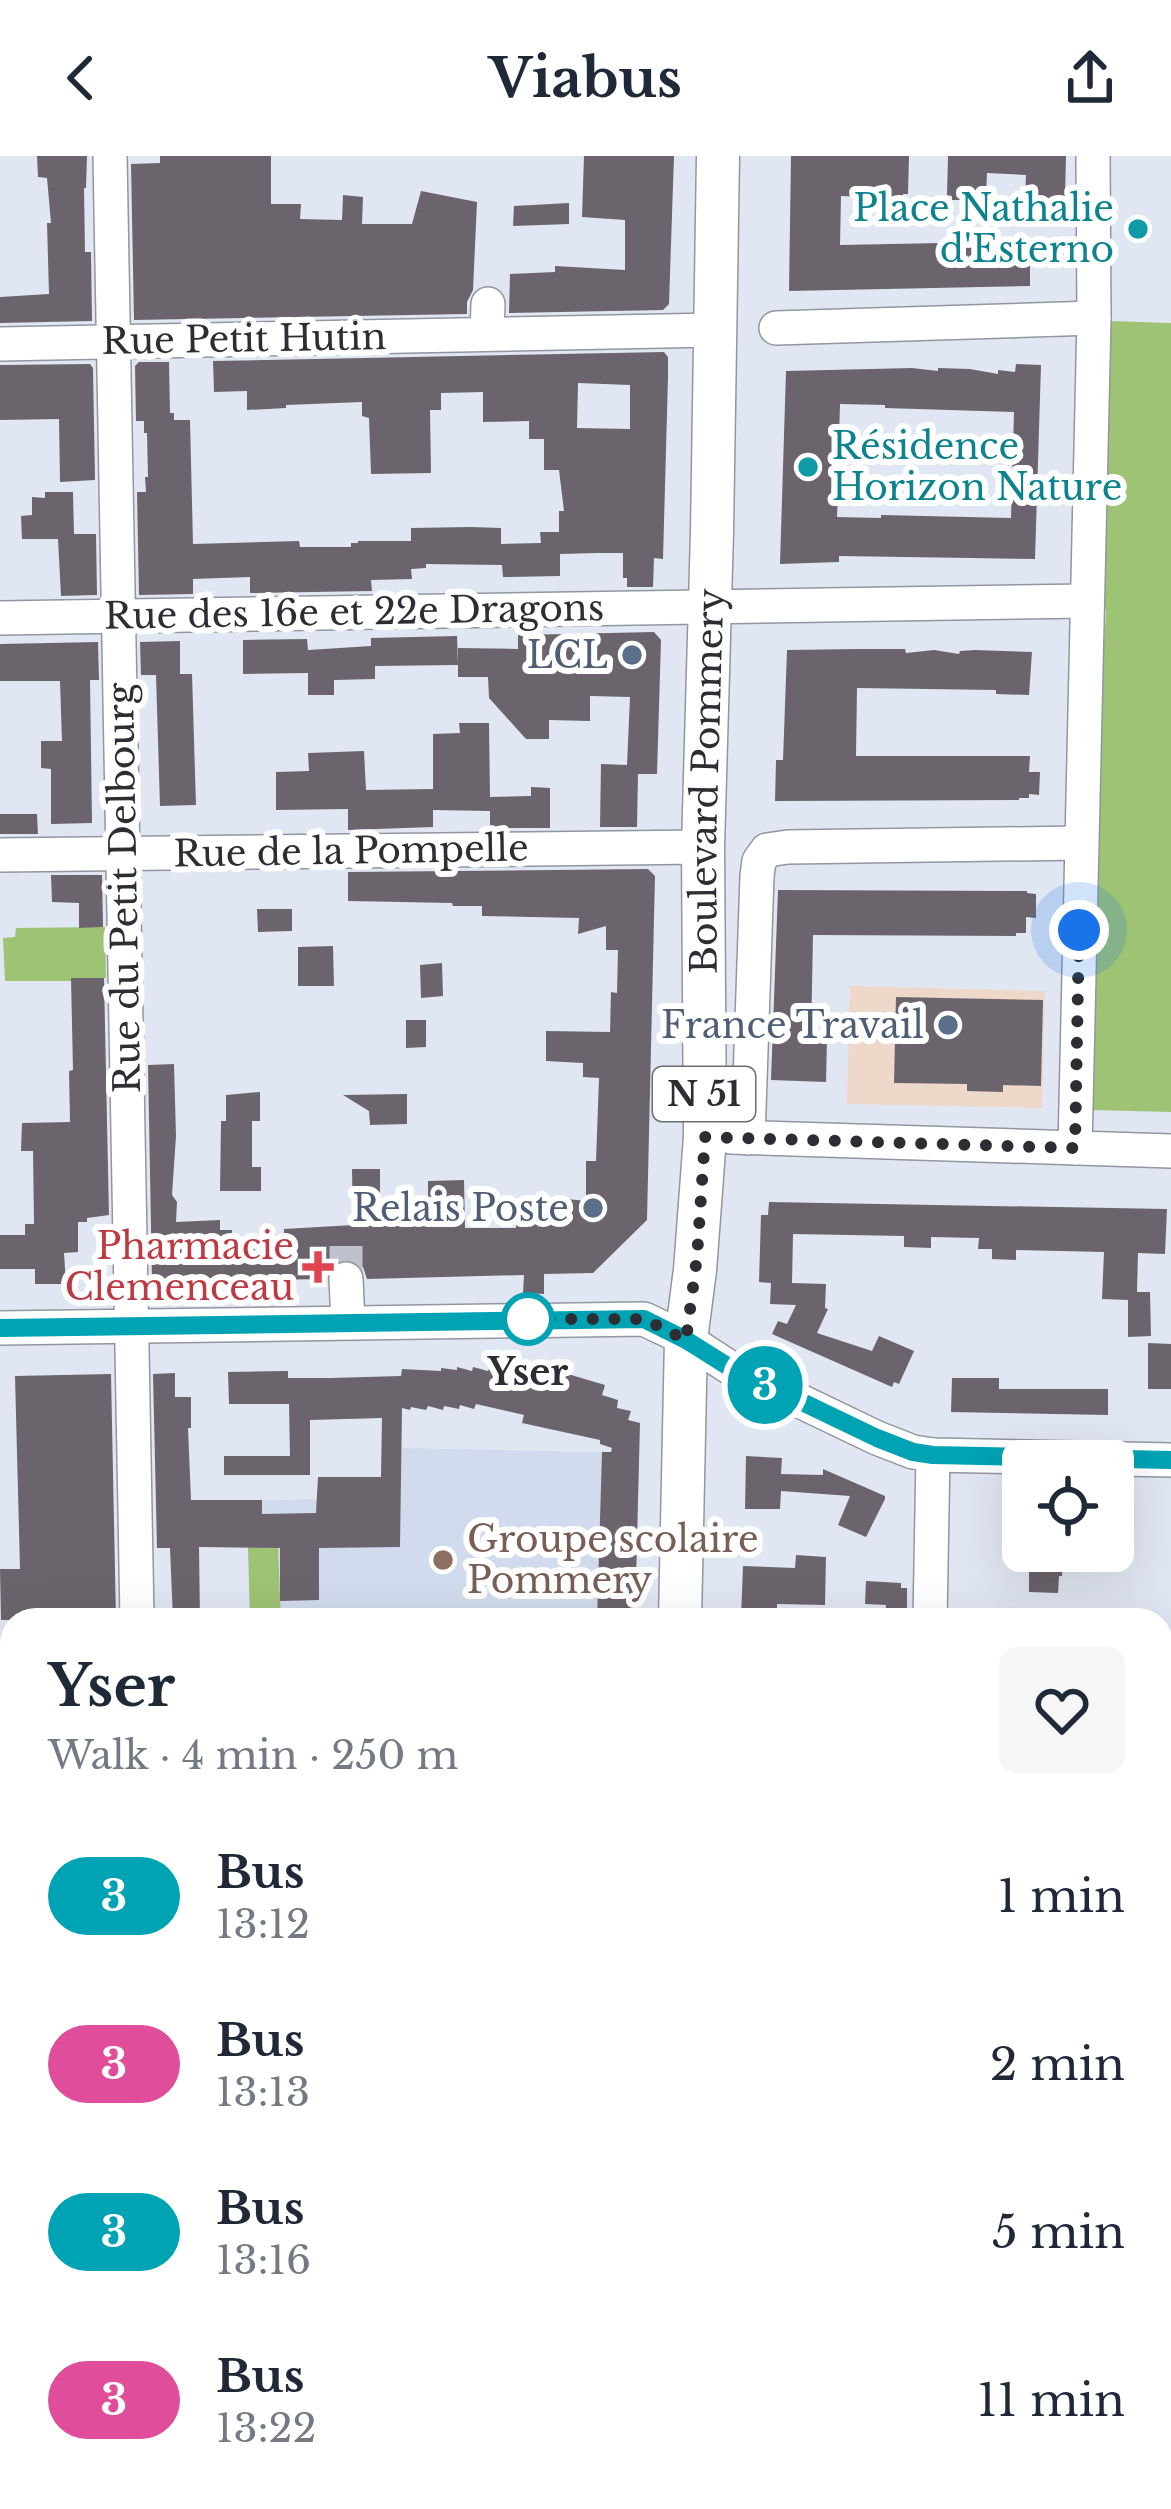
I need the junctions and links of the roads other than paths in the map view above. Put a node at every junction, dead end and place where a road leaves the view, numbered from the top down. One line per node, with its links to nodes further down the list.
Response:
1 (110, 156): 7 (street, Rue du Petit Delbourg)
2 (718, 156): 6 (main road, Boulevard Pommery / N 51)
3 (1093, 156): 4 (street)
4 (1094, 318): 5 (street); 9 (street)
5 (776, 328)
6 (715, 330): 7 (street, Rue Petit Hutin); 10 (main road, Boulevard Pommery / N 51)
7 (114, 341): 8 (street, Rue Petit Hutin); 11 (street, Rue du Petit Delbourg)
8 (0, 344)
9 (1088, 601): 10 (street, Rue des 16e et 22e Dragons); 13 (street)
10 (708, 607): 11 (street, Rue des 16e et 22e Dragons); 14 (main road, Boulevard Pommery / N 51)
11 (118, 616): 12 (street, Rue des 16e et 22e Dragons); 15 (street, Rue du Petit Delbourg)
12 (0, 618)
13 (1082, 843): 18 (street); 19 (street)
14 (703, 847): 15 (street, Rue de la Pompelle); 17 (main road, Boulevard Pommery / N 51)
15 (123, 854): 16 (street, Rue de la Pompelle); 23 (street, Rue du Petit Delbourg)
16 (0, 855)
17 (705, 1137): 18 (street); 25 (main road, Boulevard Pommery / N 51)
18 (748, 1138): 19 (street)
19 (1075, 1148): 20 (street)
20 (1171, 1151)
21 (346, 1279): 22 (street)
22 (348, 1322): 23 (street); 25 (street)
23 (132, 1326): 24 (street); 28 (street, Rue du Petit Delbourg)
24 (0, 1328)
25 (686, 1340): 26 (street); 29 (main road, Boulevard Pommery / N 51)
26 (933, 1455): 27 (street); 30 (street)
27 (1171, 1460)
28 (137, 1608)
29 (680, 1608)
30 (930, 1608)

